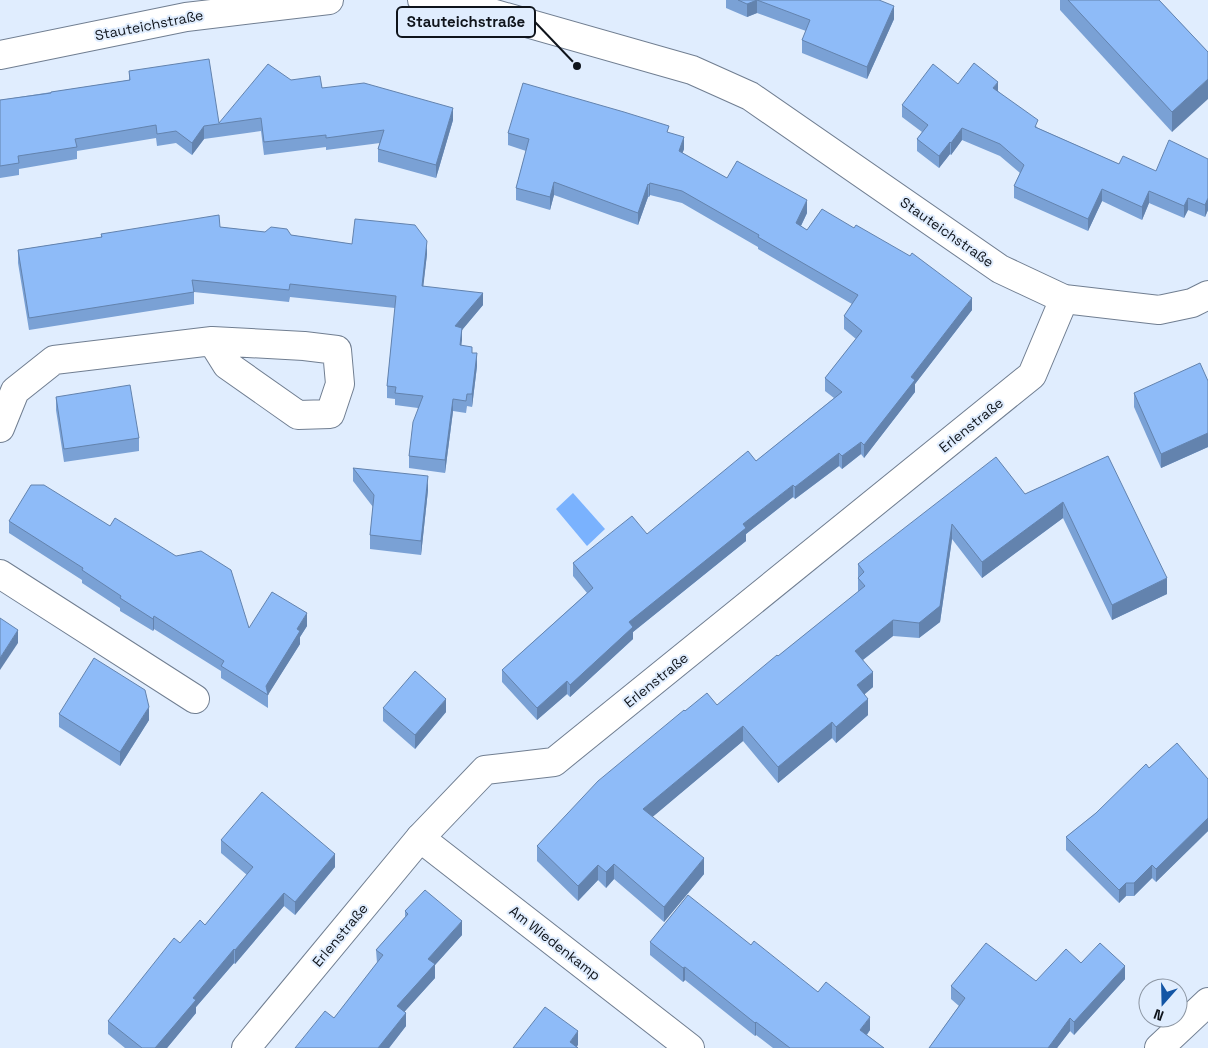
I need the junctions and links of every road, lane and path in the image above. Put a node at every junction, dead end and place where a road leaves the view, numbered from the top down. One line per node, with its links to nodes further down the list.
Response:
1 (329, 0): 3 (street, Stauteichstraße)
2 (422, 0): 6 (street, Stauteichstraße)
3 (186, 8): 4 (street, Stauteichstraße)
4 (0, 55)
5 (1208, 295): 6 (street, Stauteichstraße)
6 (1064, 299): 11 (street, Erlenstraße)
7 (212, 341): 8 (street)
8 (0, 428)
9 (0, 574): 10 (street)
10 (195, 698)
11 (420, 838): 13 (street, Erlenstraße); 14 (street, Am Wiedenkamp)
12 (1208, 1002): 15 (street)
13 (246, 1048)
14 (690, 1048)
15 (1159, 1048)

